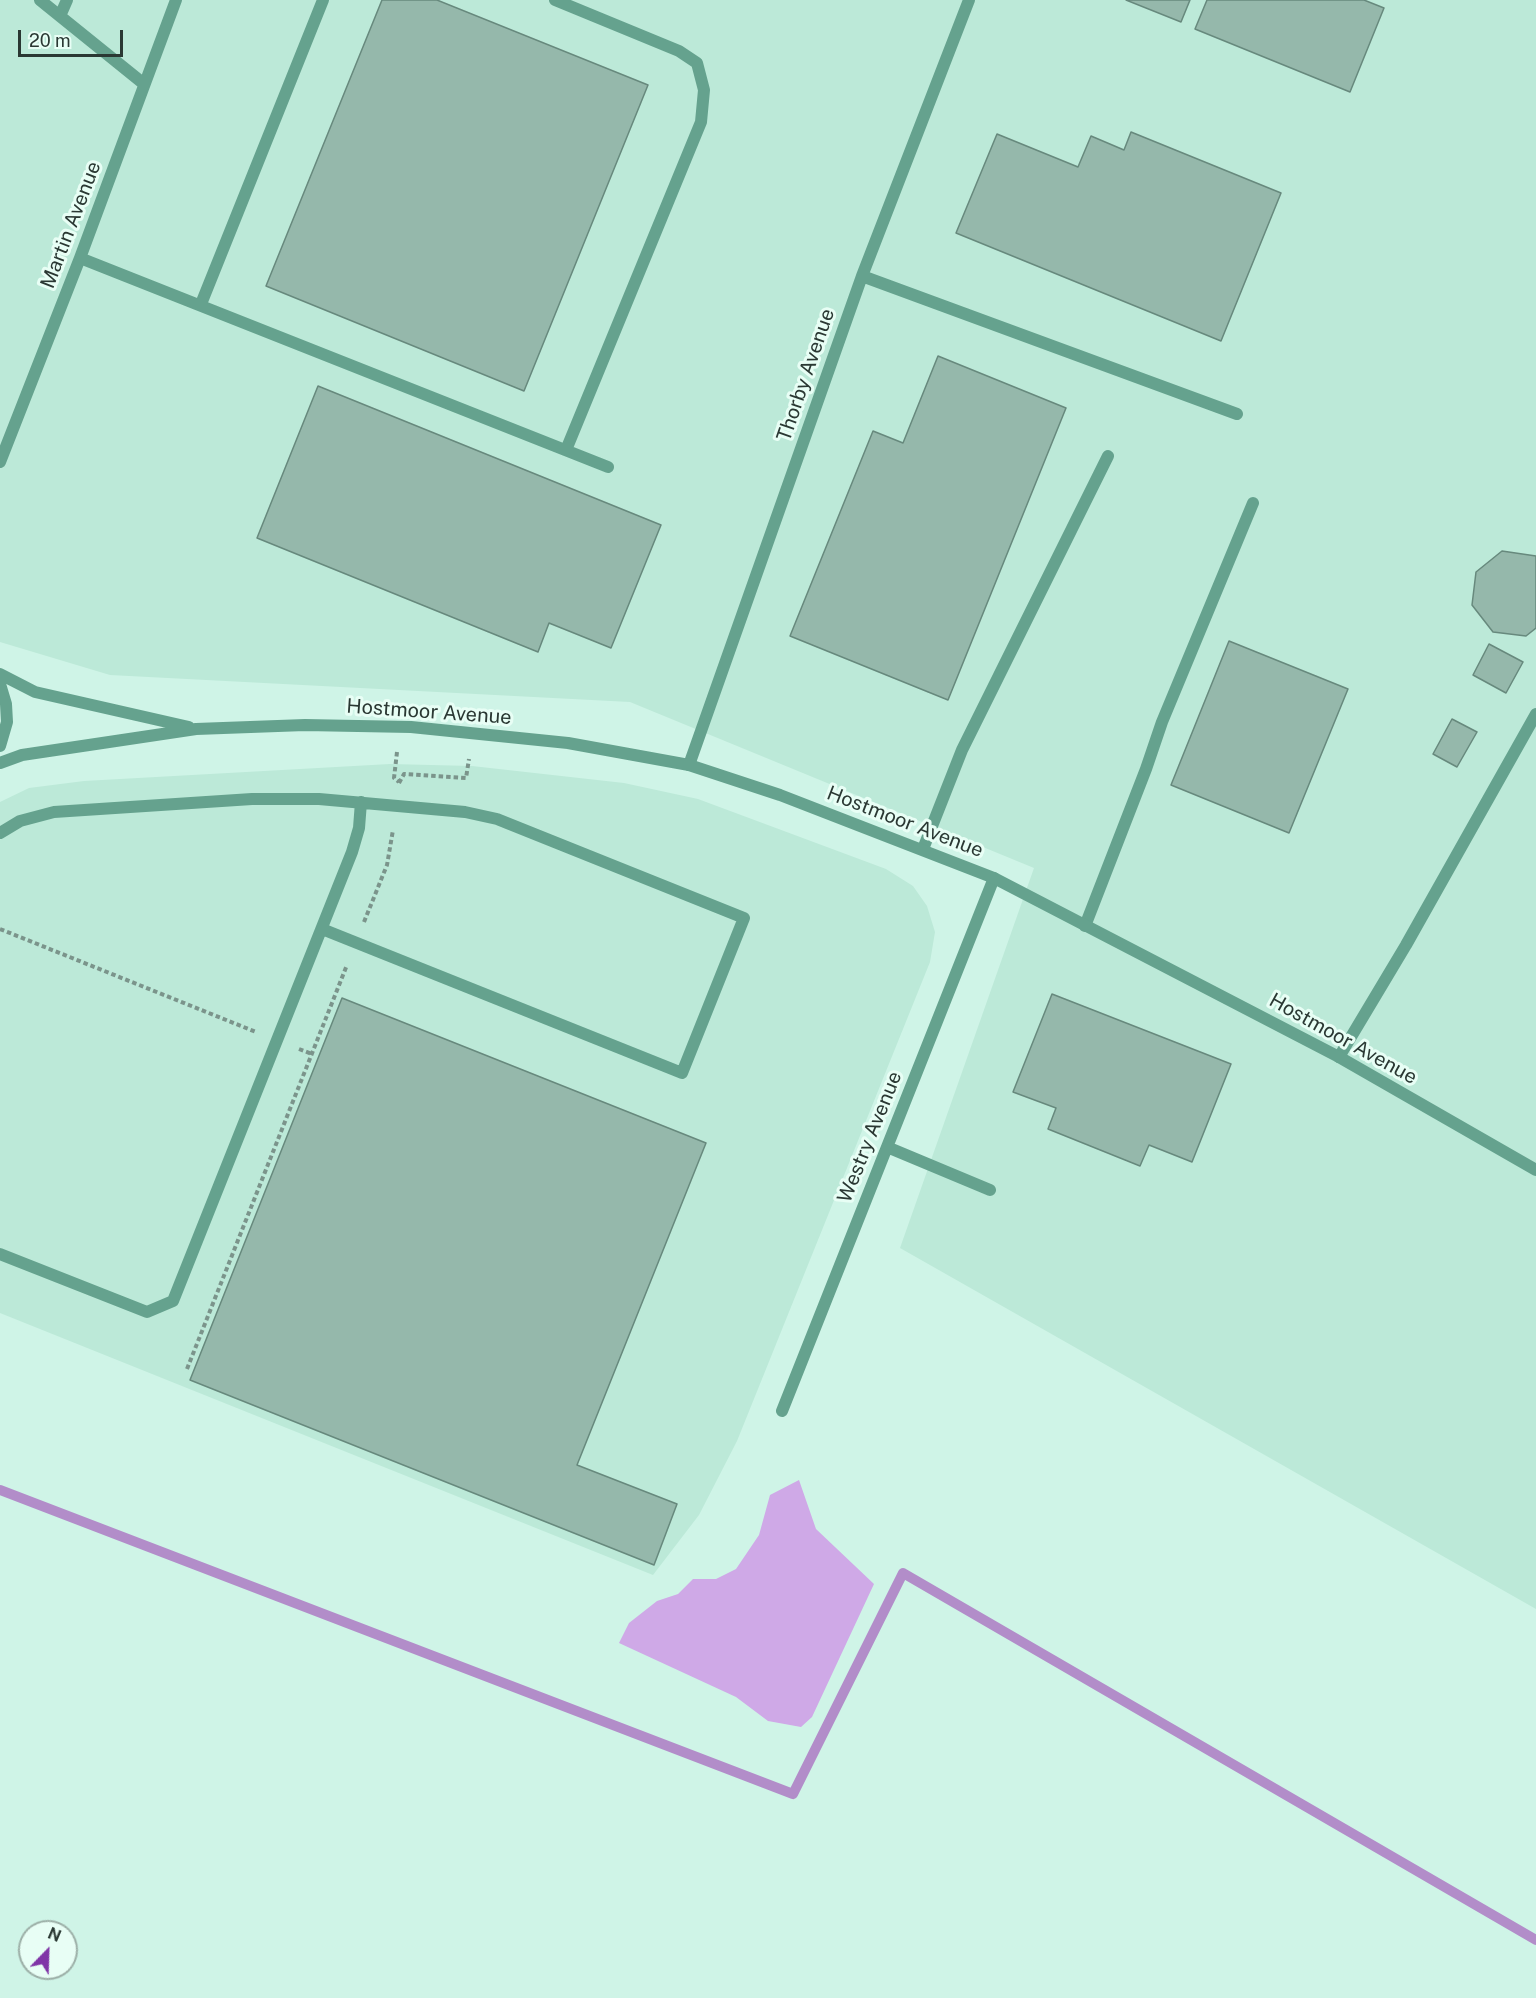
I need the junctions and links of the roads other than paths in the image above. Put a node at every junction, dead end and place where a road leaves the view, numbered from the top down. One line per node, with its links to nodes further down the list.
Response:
1 (40, 0): 7 (street)
2 (67, 0): 7 (street)
3 (176, 0): 8 (street, Martin Avenue)
4 (323, 0): 11 (street)
5 (555, 0): 13 (street)
6 (969, 0): 10 (street, Thorby Avenue)
7 (60, 16): 8 (street)
8 (144, 84): 9 (street, Martin Avenue)
9 (80, 258): 11 (street); 15 (street, Martin Avenue)
10 (862, 276): 12 (street); 24 (street, Thorby Avenue)
11 (201, 304): 13 (street)
12 (1237, 414)
13 (566, 450): 16 (street)
14 (1108, 456): 27 (street)
15 (0, 462)
16 (608, 467)
17 (1252, 503): 29 (street)
18 (0, 674): 21 (street, Hostmoor Avenue)
19 (0, 684): 22 (street)
20 (1536, 714): 31 (street)
21 (196, 729): 23 (street, Hostmoor Avenue); 24 (street, Hostmoor Avenue)
22 (0, 746)
23 (0, 763)
24 (689, 765): 27 (street, Hostmoor Avenue)
25 (361, 802): 26 (street); 30 (street); 30 (street)
26 (0, 833)
27 (922, 849): 28 (street, Hostmoor Avenue)
28 (994, 878): 29 (street, Hostmoor Avenue); 32 (street, Westry Avenue)
29 (1085, 926): 31 (street, Hostmoor Avenue)
30 (322, 929): 35 (street)
31 (1339, 1057): 33 (street, Hostmoor Avenue)
32 (887, 1147): 34 (street); 36 (street, Westry Avenue)
33 (1536, 1170)
34 (990, 1190)
35 (0, 1254)
36 (782, 1411)

